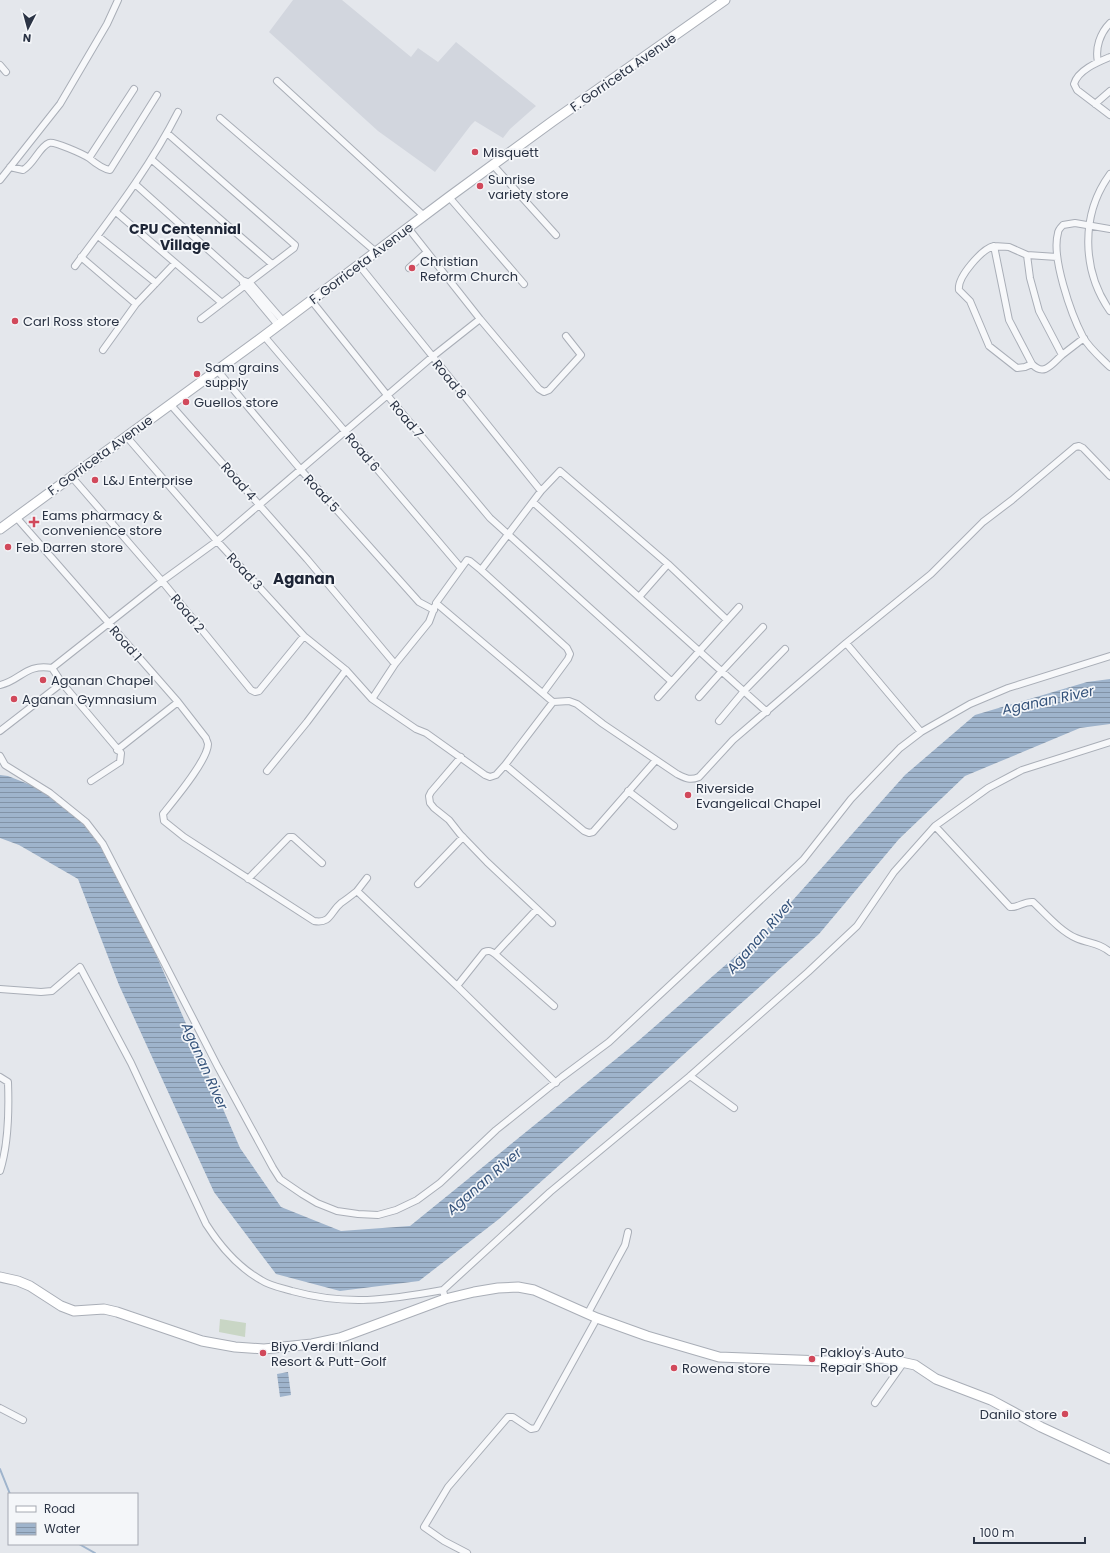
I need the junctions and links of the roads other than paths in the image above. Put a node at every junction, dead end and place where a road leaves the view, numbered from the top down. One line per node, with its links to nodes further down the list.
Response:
1 (118, 0): 20 (street)
2 (725, 0): 19 (street, F. Gorriceta Avenue)
3 (1110, 23): 5 (street)
4 (1110, 57): 5 (street)
5 (1098, 62): 12 (street)
6 (0, 65): 7 (street)
7 (6, 72)
8 (277, 80): 26 (street)
9 (134, 89): 17 (street)
10 (1110, 91): 12 (street)
11 (157, 95): 17 (street)
12 (1095, 104): 14 (street)
13 (178, 112): 16 (street)
14 (1110, 115)
15 (220, 118): 33 (street)
16 (167, 133): 18 (street); 39 (street)
17 (89, 158): 20 (street)
18 (151, 158): 23 (street); 39 (street)
19 (493, 165): 24 (street, F. Gorriceta Avenue); 30 (street)
20 (10, 167): 22 (street)
21 (1110, 174): 27 (street)
22 (0, 180)
23 (134, 184): 25 (street); 44 (street)
24 (449, 197): 26 (street, F. Gorriceta Avenue); 45 (street)
25 (116, 212): 31 (street); 38 (street)
26 (424, 216): 28 (street, F. Gorriceta Avenue)
27 (1088, 225): 29 (street); 37 (street); 49 (street)
28 (409, 229): 33 (street, F. Gorriceta Avenue); 34 (street)
29 (1110, 229)
30 (556, 235)
31 (98, 236): 36 (street); 43 (street)
32 (994, 246): 35 (street); 59 (street); 59 (street)
33 (376, 252): 40 (street, F. Gorriceta Avenue)
34 (428, 252): 42 (street); 51 (street)
35 (1027, 254): 37 (street); 57 (street)
36 (81, 257): 41 (street); 48 (street)
37 (1057, 257): 55 (street)
38 (175, 263): 43 (street); 47 (street)
39 (272, 264): 44 (street)
40 (359, 265): 46 (street, F. Gorriceta Avenue); 58 (street, Road 8)
41 (75, 266)
42 (409, 268)
43 (156, 283): 48 (street)
44 (247, 284): 47 (street); 52 (street)
45 (524, 284)
46 (311, 300): 52 (street, F. Gorriceta Avenue); 62 (street, Road 7)
47 (222, 303): 50 (street)
48 (136, 304): 56 (street)
49 (1110, 311)
50 (201, 319)
51 (480, 319): 54 (street); 58 (street)
52 (280, 323): 53 (street, F. Gorriceta Avenue)
53 (264, 336): 61 (street, F. Gorriceta Avenue); 64 (street, Road 6)
54 (566, 336)
55 (1084, 338): 57 (street); 60 (street)
56 (103, 350)
57 (1062, 355): 59 (street)
58 (432, 357): 62 (street); 69 (street, Road 8)
59 (1032, 364)
60 (1110, 366)
61 (217, 370): 63 (street, F. Gorriceta Avenue); 66 (street, Road 5)
62 (387, 395): 64 (street); 74 (street, Road 7)
63 (170, 404): 65 (street, F. Gorriceta Avenue); 71 (street, Road 4)
64 (345, 431): 66 (street); 77 (street, Road 6)
65 (126, 436): 67 (street, F. Gorriceta Avenue); 75 (street, Road 3)
66 (301, 470): 71 (street); 83 (street, Road 5)
67 (71, 476): 72 (street, F. Gorriceta Avenue); 79 (street, Road 2)
68 (1110, 476): 88 (street)
69 (541, 491): 70 (street); 76 (street)
70 (533, 502): 74 (street); 80 (street)
71 (259, 504): 75 (street); 92 (street, Road 4)
72 (16, 517): 73 (street, F. Gorriceta Avenue); 85 (street, Road 1)
73 (0, 529)
74 (508, 533): 78 (street); 96 (street, Road 7)
75 (217, 541): 79 (street); 87 (street, Road 3)
76 (668, 564): 80 (street); 84 (street)
77 (461, 568): 78 (street); 81 (street)
78 (480, 570): 100 (street)
79 (162, 581): 85 (street); 87 (street, Road 2)
80 (639, 597): 90 (street)
81 (436, 603): 83 (street); 100 (street)
82 (739, 607): 84 (street)
83 (434, 610): 92 (street)
84 (727, 620): 90 (street)
85 (109, 623): 93 (street); 104 (street, Road 1)
86 (763, 626): 95 (street)
87 (304, 636): 94 (street, Road 3)
88 (846, 643): 106 (street); 109 (street)
89 (785, 649): 99 (street)
90 (699, 651): 95 (street); 96 (street)
91 (1110, 656): 109 (street)
92 (395, 664): 103 (street)
93 (52, 668): 97 (street); 98 (street)
94 (346, 670): 103 (street, Road 3); 116 (street)
95 (722, 670): 99 (street); 102 (street)
96 (671, 681): 101 (street)
97 (62, 682): 108 (street); 111 (street)
98 (0, 684)
99 (744, 691): 106 (street); 107 (street)
100 (543, 693): 105 (street)
101 (658, 697)
102 (700, 697)
103 (372, 699): 113 (street, Road 3)
104 (178, 702): 111 (street); 124 (street, Road 1)
105 (553, 702): 114 (street); 115 (street)
106 (767, 712): 114 (street)
107 (720, 721)
108 (0, 731)
109 (921, 732): 136 (street)
110 (1110, 742): 120 (street)
111 (117, 750): 117 (street)
112 (0, 756): 136 (street)
113 (461, 757): 115 (street, Road 3); 121 (street)
114 (656, 760): 118 (street)
115 (505, 765): 118 (street)
116 (266, 771)
117 (92, 781)
118 (628, 791): 119 (street)
119 (674, 826)
120 (935, 826): 129 (street); 134 (street)
121 (463, 837): 125 (street); 127 (street)
122 (322, 863): 124 (street)
123 (367, 878): 126 (street)
124 (248, 879): 126 (street)
125 (418, 884)
126 (357, 891): 131 (street)
127 (537, 909): 128 (street); 130 (street)
128 (552, 923)
129 (1110, 952)
130 (495, 954): 131 (street); 133 (street)
131 (457, 986): 136 (street)
132 (0, 989): 141 (street)
133 (554, 1006)
134 (690, 1076): 137 (street); 141 (street)
135 (0, 1077): 138 (street)
136 (556, 1083)
137 (734, 1108)
138 (0, 1171)
139 (628, 1232): 142 (street)
140 (0, 1276): 141 (street)
141 (444, 1295): 142 (street)
142 (588, 1313): 143 (street)
143 (597, 1318): 144 (street); 149 (street)
144 (904, 1362): 145 (street); 148 (street)
145 (875, 1403)
146 (0, 1408): 147 (street)
147 (23, 1420)
148 (1110, 1459)
149 (467, 1553)

